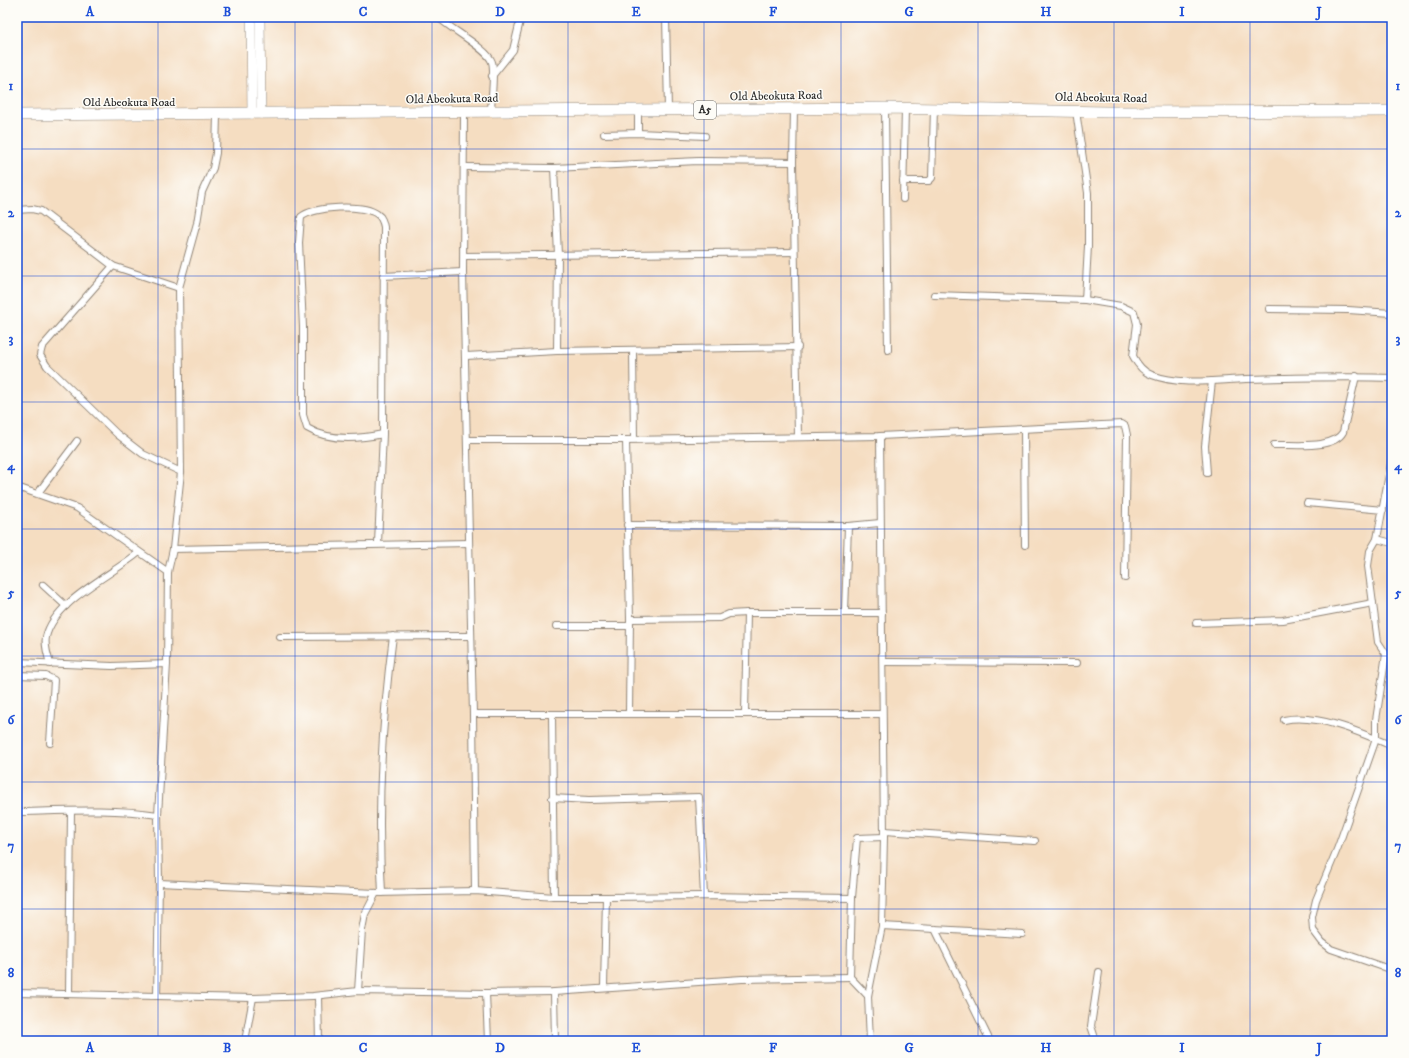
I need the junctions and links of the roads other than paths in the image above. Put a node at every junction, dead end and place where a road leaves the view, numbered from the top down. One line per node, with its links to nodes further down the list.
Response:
1 (251, 17): 18 (street)
2 (260, 17): 18 (street)
3 (438, 17): 6 (street)
4 (521, 17): 6 (street)
5 (666, 17): 12 (street)
6 (492, 76): 16 (street)
7 (885, 108): 8 (highway, Old Abeokuta Road / A5); 10 (highway, Old Abeokuta Road / A5); 42 (street)
8 (905, 108): 9 (highway, Old Abeokuta Road / A5); 26 (street)
9 (934, 108): 13 (highway, Old Abeokuta Road / A5); 26 (street)
10 (794, 109): 12 (highway, Old Abeokuta Road / A5); 23 (street)
11 (638, 110): 12 (highway, Old Abeokuta Road / A5); 16 (highway, Old Abeokuta Road / A5); 20 (street)
12 (668, 110)
13 (1076, 111): 14 (highway, Old Abeokuta Road / A5); 37 (street)
14 (1392, 111)
15 (464, 112): 16 (highway, Old Abeokuta Road / A5); 18 (highway, Old Abeokuta Road / A5); 24 (street)
16 (491, 112)
17 (217, 114): 18 (highway, Old Abeokuta Road / A5); 19 (highway, Old Abeokuta Road / A5); 35 (street)
18 (257, 114)
19 (17, 115)
20 (638, 133): 21 (street); 22 (street)
21 (604, 134)
22 (705, 136)
23 (793, 162): 25 (street); 29 (street)
24 (464, 167): 25 (street); 31 (street)
25 (554, 168): 30 (street)
26 (903, 181): 27 (street)
27 (903, 199)
28 (17, 210): 32 (street)
29 (794, 252): 30 (street); 40 (street)
30 (558, 255): 31 (street); 43 (street)
31 (464, 256): 33 (street)
32 (113, 266): 35 (street); 58 (street)
33 (463, 272): 34 (street); 44 (street)
34 (383, 276): 49 (street); 49 (street)
35 (179, 288): 58 (street)
36 (934, 295): 37 (street)
37 (1085, 300): 47 (street)
38 (1269, 309): 39 (street)
39 (1392, 313)
40 (798, 347): 41 (street); 51 (street)
41 (633, 350): 43 (street); 52 (street)
42 (888, 350)
43 (558, 351): 44 (street)
44 (466, 356): 53 (street)
45 (1356, 376): 46 (street); 47 (street); 56 (street)
46 (1392, 378)
47 (1212, 381): 59 (street)
48 (1024, 429): 50 (street); 71 (street); 75 (street)
49 (383, 434): 68 (street)
50 (880, 436): 51 (street); 64 (street)
51 (798, 437): 52 (street)
52 (634, 439): 54 (street)
53 (467, 440): 54 (street); 69 (street)
54 (626, 440): 65 (street)
55 (77, 441): 61 (street)
56 (1274, 444)
57 (1392, 458): 63 (street)
58 (181, 472): 72 (street)
59 (1207, 473)
60 (17, 488): 61 (street)
61 (38, 493): 73 (street)
62 (1307, 503): 63 (street)
63 (1383, 510): 67 (street)
64 (880, 524): 66 (street); 80 (street)
65 (627, 525): 66 (street); 82 (street)
66 (848, 526): 79 (street)
67 (1377, 539): 70 (street); 77 (street)
68 (378, 543): 69 (street); 72 (street)
69 (469, 543): 86 (street)
70 (1392, 543)
71 (1025, 545)
72 (173, 549): 74 (street)
73 (138, 553): 74 (street); 78 (street)
74 (168, 572): 93 (street)
75 (1125, 578)
76 (43, 585): 78 (street)
77 (1373, 603): 83 (street); 88 (street)
78 (66, 606): 92 (street)
79 (845, 612): 80 (street); 81 (street)
80 (882, 612): 90 (street)
81 (747, 613): 82 (street); 96 (street)
82 (630, 622): 84 (street); 95 (street)
83 (1196, 623)
84 (556, 626)
85 (393, 636): 86 (street); 87 (street); 112 (street)
86 (471, 636): 97 (street)
87 (280, 637)
88 (1389, 653): 101 (street)
89 (17, 662): 92 (street)
90 (883, 662): 91 (street); 99 (street)
91 (1078, 663)
92 (50, 664): 93 (street)
93 (167, 664): 107 (street)
94 (17, 675): 102 (street)
95 (629, 713): 96 (street); 98 (street)
96 (745, 713): 99 (street)
97 (473, 714): 98 (street); 111 (street)
98 (552, 714): 104 (street)
99 (882, 714): 108 (street)
100 (1284, 720): 101 (street)
101 (1376, 739): 103 (street); 121 (street)
102 (50, 743)
103 (1392, 746)
104 (552, 798): 113 (street); 114 (street)
105 (71, 811): 106 (street); 107 (street); 127 (street)
106 (17, 812)
107 (158, 815): 110 (street)
108 (884, 834): 109 (street); 116 (street); 117 (street)
109 (1035, 841)
110 (159, 883): 112 (street); 130 (street)
111 (475, 891): 112 (street); 114 (street)
112 (379, 893): 125 (street)
113 (704, 896): 115 (street); 116 (street)
114 (554, 897): 115 (street)
115 (606, 897): 124 (street)
116 (852, 898): 123 (street)
117 (882, 926): 118 (street); 132 (street)
118 (935, 929): 119 (street); 139 (street)
119 (1022, 934)
120 (1392, 961): 121 (street)
121 (1391, 970)
122 (1099, 972): 140 (street)
123 (850, 977): 124 (street); 132 (street)
124 (604, 987): 126 (street)
125 (358, 991): 128 (street); 131 (street)
126 (554, 992): 128 (street); 137 (street)
127 (69, 993): 129 (street); 130 (street)
128 (486, 993): 136 (street)
129 (17, 994)
130 (157, 996): 133 (street)
131 (318, 996): 133 (street); 135 (street)
132 (868, 996): 138 (street)
133 (253, 998): 134 (street)
134 (245, 1041)
135 (319, 1041)
136 (488, 1041)
137 (555, 1041)
138 (870, 1041)
139 (990, 1041)
140 (1096, 1041)

